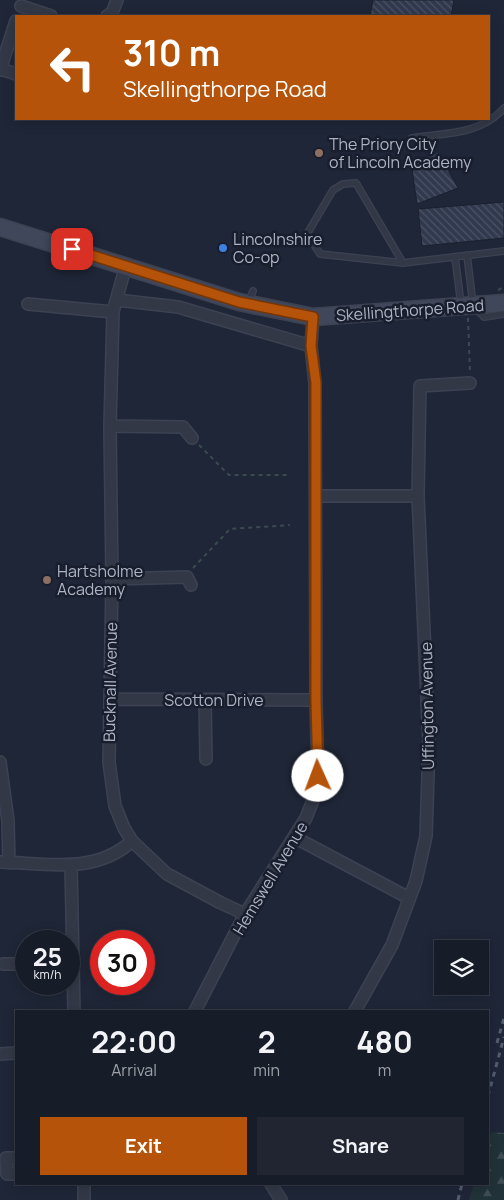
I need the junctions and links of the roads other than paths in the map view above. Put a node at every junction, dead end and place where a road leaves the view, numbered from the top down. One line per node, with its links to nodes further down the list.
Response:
1 (117, 0): 4 (street)
2 (21, 7): 3 (street)
3 (48, 15)
4 (109, 15)
5 (15, 24): 6 (street)
6 (0, 69): 7 (street)
7 (15, 74)
8 (504, 108): 9 (lane)
9 (490, 119)
10 (489, 120): 11 (lane)
11 (412, 138)
12 (0, 227): 17 (main road, Skellingthorpe Road)
13 (504, 251): 14 (lane)
14 (467, 256): 15 (lane); 21 (lane)
15 (456, 257): 16 (lane); 21 (lane)
16 (403, 262): 16 (lane)
17 (126, 265): 18 (street, Bucknall Avenue); 24 (main road, Skellingthorpe Road)
18 (117, 300): 22 (street, Bucknall Avenue); 25 (street)
19 (504, 303): 21 (main road, Skellingthorpe Road)
20 (28, 304): 22 (street)
21 (468, 308): 23 (lane); 24 (main road, Skellingthorpe Road)
22 (113, 312): 28 (street, Bucknall Avenue)
23 (504, 314)
24 (313, 317): 25 (street, Hemswell Avenue)
25 (311, 346): 31 (street, Hemswell Avenue)
26 (470, 383): 32 (street, Uffington Avenue)
27 (192, 418): 29 (street)
28 (110, 426): 29 (street); 34 (street, Bucknall Avenue)
29 (183, 427): 30 (street)
30 (192, 438)
31 (316, 496): 32 (street); 37 (street, Hemswell Avenue)
32 (418, 496): 44 (street, Uffington Avenue)
33 (190, 577): 34 (street)
34 (112, 579): 35 (street, Bucknall Avenue)
35 (112, 699): 36 (street, Scotton Drive); 41 (street, Bucknall Avenue)
36 (205, 700): 37 (street, Scotton Drive); 38 (street)
37 (316, 700): 40 (street, Hemswell Avenue)
38 (206, 759)
39 (0, 762): 42 (street)
40 (294, 837): 44 (street); 45 (street, Hemswell Avenue)
41 (132, 841): 43 (street); 45 (street, Bucknall Avenue)
42 (5, 862): 43 (street)
43 (71, 866): 46 (street)
44 (409, 898): 52 (street, Uffington Avenue)
45 (245, 914): 51 (street, Hemswell Avenue)
46 (71, 930)
47 (3, 964): 48 (street)
48 (15, 964)
49 (73, 995): 50 (street)
50 (74, 1010)
51 (196, 1010)
52 (356, 1010)
53 (15, 1053): 54 (street)
54 (0, 1054)
55 (15, 1158): 56 (street)
56 (15, 1174)
57 (84, 1185): 59 (street)
58 (272, 1185): 60 (street)
59 (84, 1200)
60 (281, 1200)

